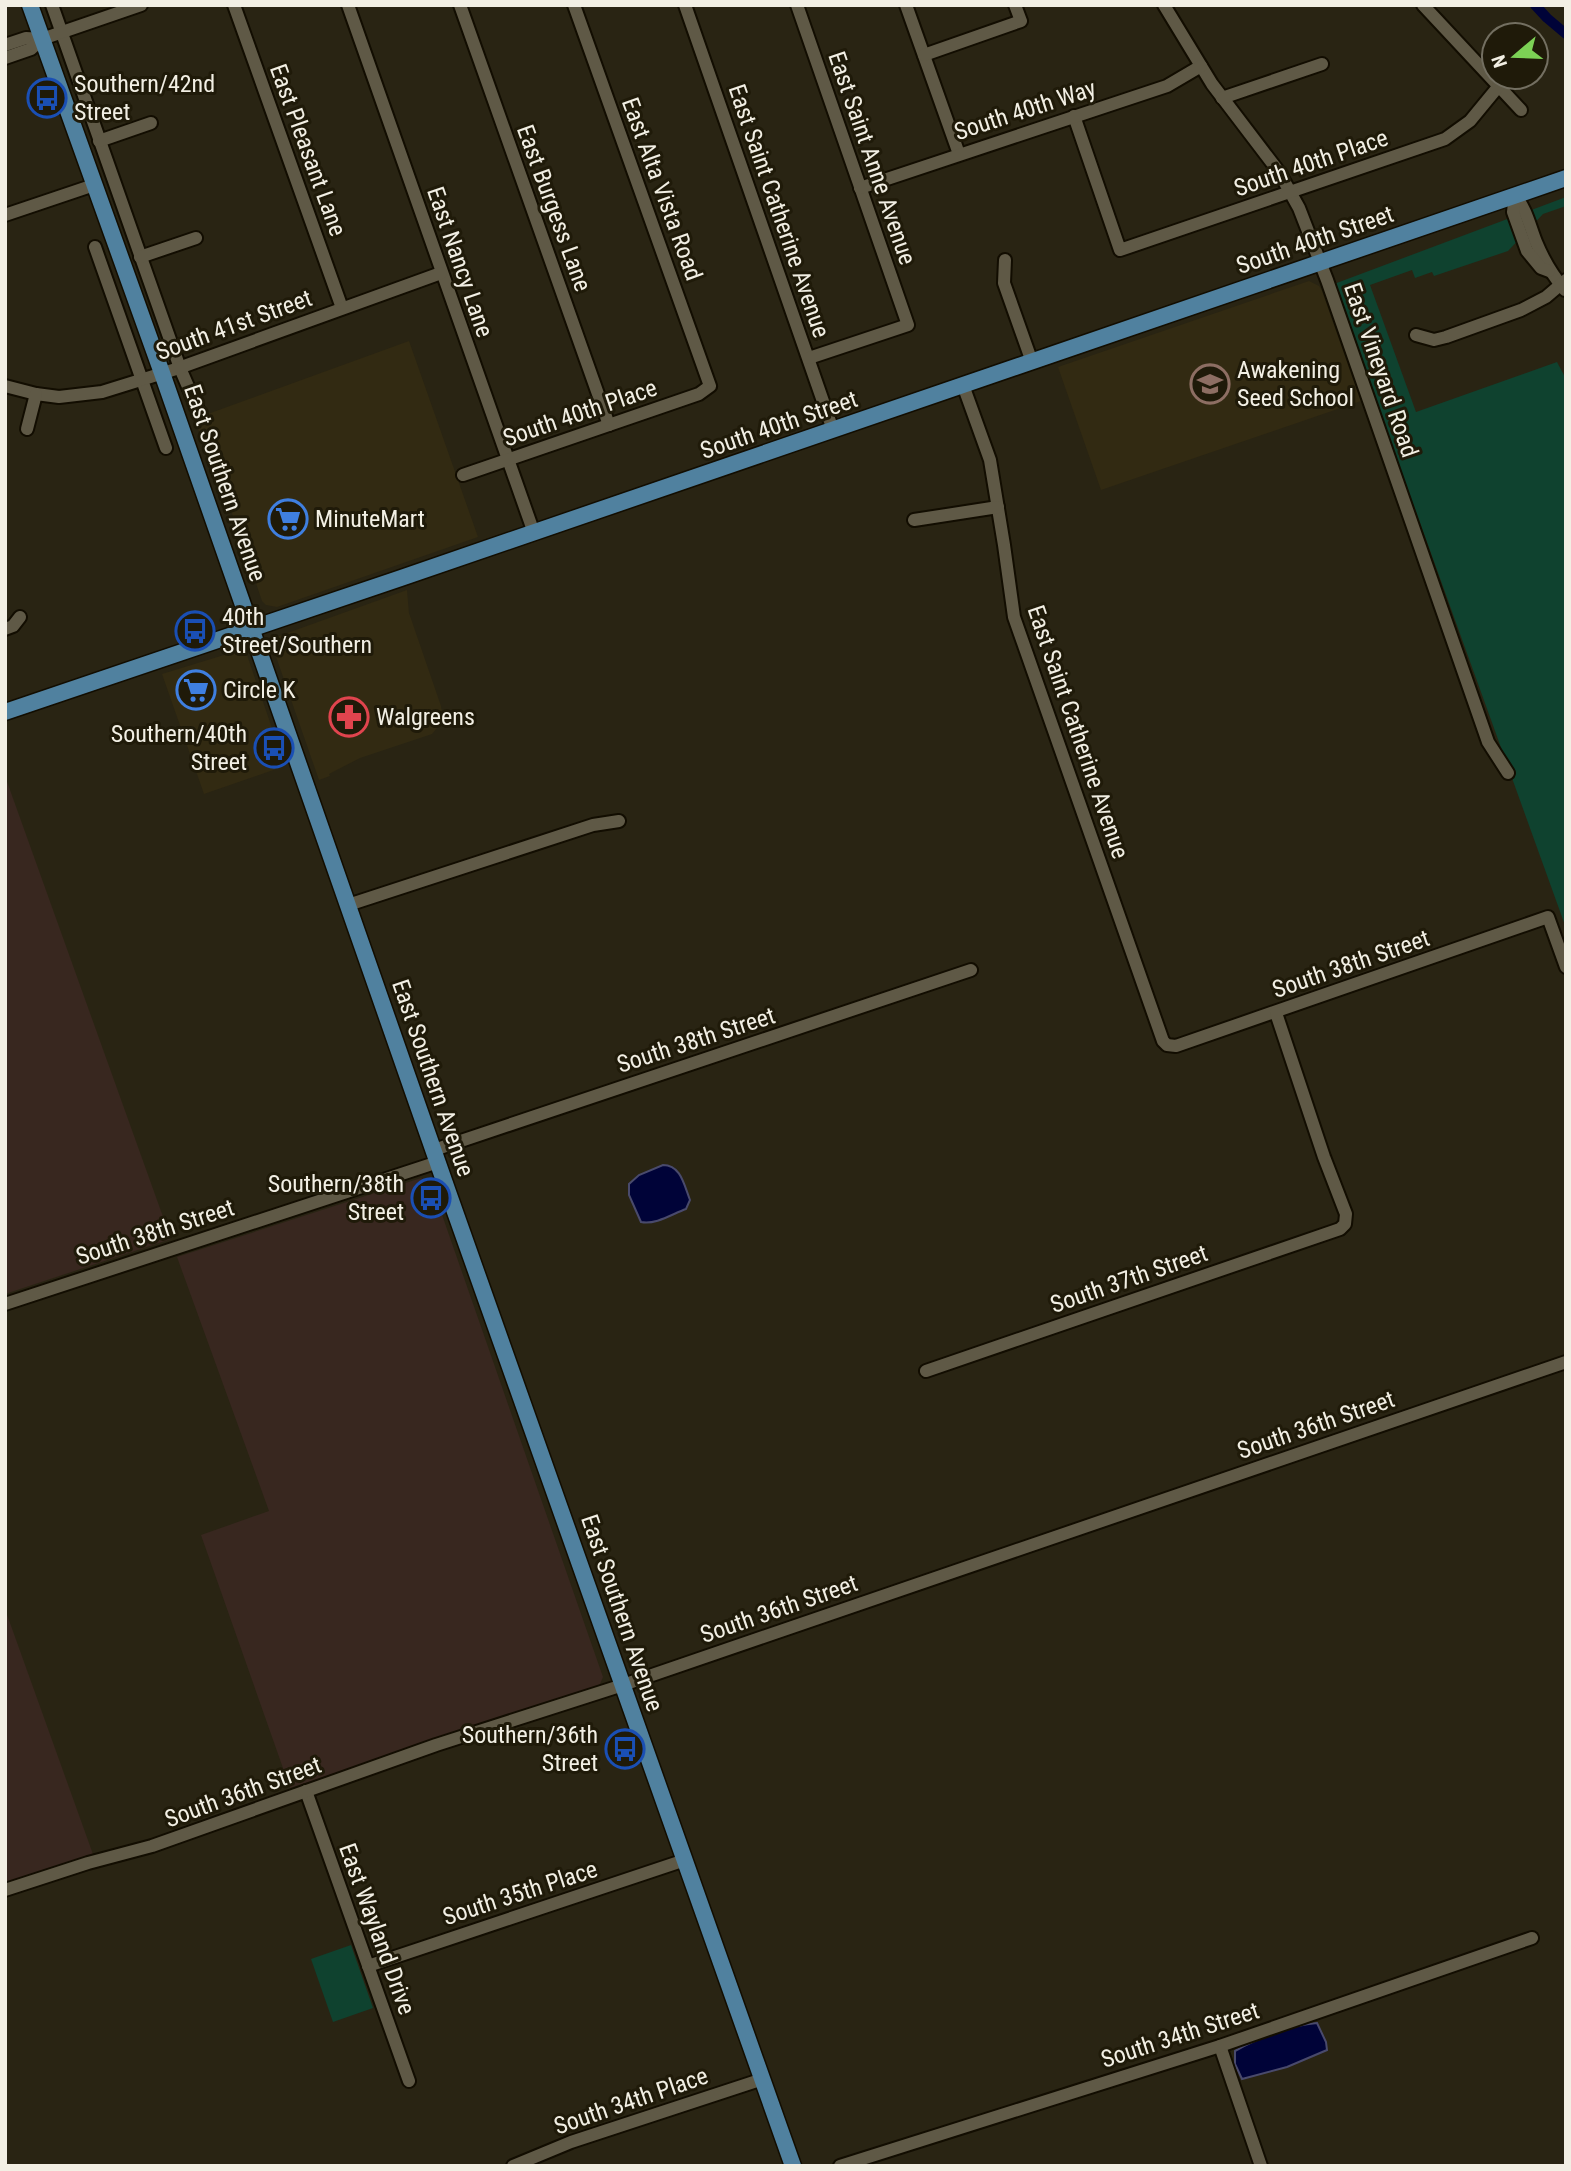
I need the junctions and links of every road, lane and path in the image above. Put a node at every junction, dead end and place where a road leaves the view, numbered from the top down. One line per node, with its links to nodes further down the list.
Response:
1 (30, 5): 15 (main road, East Southern Avenue)
2 (52, 5): 14 (street, East Southern Avenue)
3 (141, 5): 14 (street)
4 (234, 5): 43 (street, East Pleasant Lane)
5 (348, 5): 41 (street, East Nancy Lane)
6 (460, 5): 55 (street, East Burgess Lane)
7 (575, 5): 52 (street, East Alta Vista Road)
8 (685, 5): 45 (street, East Saint Catherine Avenue)
9 (797, 5): 32 (street, East Saint Anne Avenue)
10 (906, 5): 17 (street)
11 (1015, 5): 17 (street)
12 (1164, 5): 20 (street, East Vineyard Road)
13 (1423, 5): 21 (street)
14 (61, 33): 15 (street); 28 (street, East Southern Avenue)
15 (42, 39): 16 (street); 18 (street); 31 (main road, East Southern Avenue)
16 (5, 45)
17 (924, 55): 29 (street)
18 (5, 58)
19 (1322, 64): 24 (street)
20 (1201, 66): 24 (street, East Vineyard Road); 26 (street, South 40th Way)
21 (1480, 67)
22 (1495, 91): 33 (street, South 40th Place)
23 (1502, 91): 25 (street)
24 (1222, 98): 33 (street, East Vineyard Road)
25 (1521, 110)
26 (1074, 116): 29 (street, South 40th Way); 33 (street, South 40th Place)
27 (151, 123): 28 (street)
28 (99, 141): 38 (street, East Southern Avenue)
29 (959, 154): 32 (street, South 40th Way)
30 (1566, 178): 34 (main road, South 40th Street)
31 (94, 185): 35 (street); 48 (main road, East Southern Avenue)
32 (860, 188): 45 (street, East Saint Anne Avenue)
33 (1291, 192): 40 (street, East Vineyard Road)
34 (1515, 195): 40 (main road, South 40th Street); 42 (street)
35 (5, 215)
36 (195, 238): 38 (street)
37 (95, 247): 49 (street, East Southern Avenue)
38 (140, 257): 47 (street, East Southern Avenue)
39 (1005, 260): 46 (street)
40 (1321, 262): 46 (main road, South 40th Street); 68 (street, East Vineyard Road)
41 (441, 273): 43 (street, South 41st Street); 59 (street, East Nancy Lane)
42 (1564, 285): 44 (street)
43 (342, 309): 47 (street, South 41st Street)
44 (1416, 335)
45 (809, 358): 57 (street, East Saint Catherine Avenue)
46 (1032, 362): 50 (main road, South 40th Street)
47 (180, 368): 48 (street, South 41st Street); 54 (street, East Southern Avenue)
48 (162, 373): 49 (street, South 41st Street); 66 (main road, East Southern Avenue)
49 (142, 379): 53 (street, South 41st Street); 58 (street, East Southern Avenue)
50 (963, 385): 57 (main road, South 40th Street); 61 (street, East Saint Catherine Avenue)
51 (5, 386): 53 (street, South 41st Street)
52 (710, 386): 55 (street, South 40th Place)
53 (36, 394): 56 (street)
54 (199, 412)
55 (609, 425): 59 (street, South 40th Place)
56 (27, 429)
57 (833, 430): 63 (main road, South 40th Street)
58 (166, 447)
59 (508, 459): 60 (street, South 40th Place); 63 (street, East Nancy Lane)
60 (463, 475)
61 (998, 507): 62 (street); 74 (street, East Saint Catherine Avenue)
62 (914, 520)
63 (534, 533): 66 (main road, South 40th Street)
64 (20, 617): 65 (street)
65 (5, 629)
66 (252, 629): 67 (main road, South 40th Street); 70 (main road, East Southern Avenue)
67 (5, 712)
68 (1508, 773)
69 (619, 821): 70 (street)
70 (348, 905): 75 (main road, East Southern Avenue)
71 (1566, 967): 73 (street, South 38th Street)
72 (971, 970): 75 (street, South 38th Street)
73 (1276, 1013): 74 (street, South 38th Street); 78 (street, South 37th Street)
74 (1167, 1045)
75 (436, 1156): 76 (street, South 38th Street); 79 (main road, East Southern Avenue)
76 (5, 1304)
77 (1566, 1362): 79 (street, South 36th Street)
78 (926, 1371)
79 (623, 1685): 80 (street, South 36th Street); 81 (main road, East Southern Avenue)
80 (306, 1791): 82 (street, South 36th Street); 84 (street, East Wayland Drive)
81 (685, 1860): 84 (street, South 35th Place); 86 (main road, East Southern Avenue)
82 (5, 1890)
83 (1532, 1938): 85 (street, South 34th Street)
84 (368, 1966): 87 (street, East Wayland Drive)
85 (1220, 2046): 90 (street, South 34th Street); 91 (street)
86 (763, 2079): 88 (street, South 34th Place); 89 (main road, East Southern Avenue)
87 (409, 2081)
88 (513, 2166)
89 (793, 2166)
90 (840, 2166)
91 (1261, 2166)

